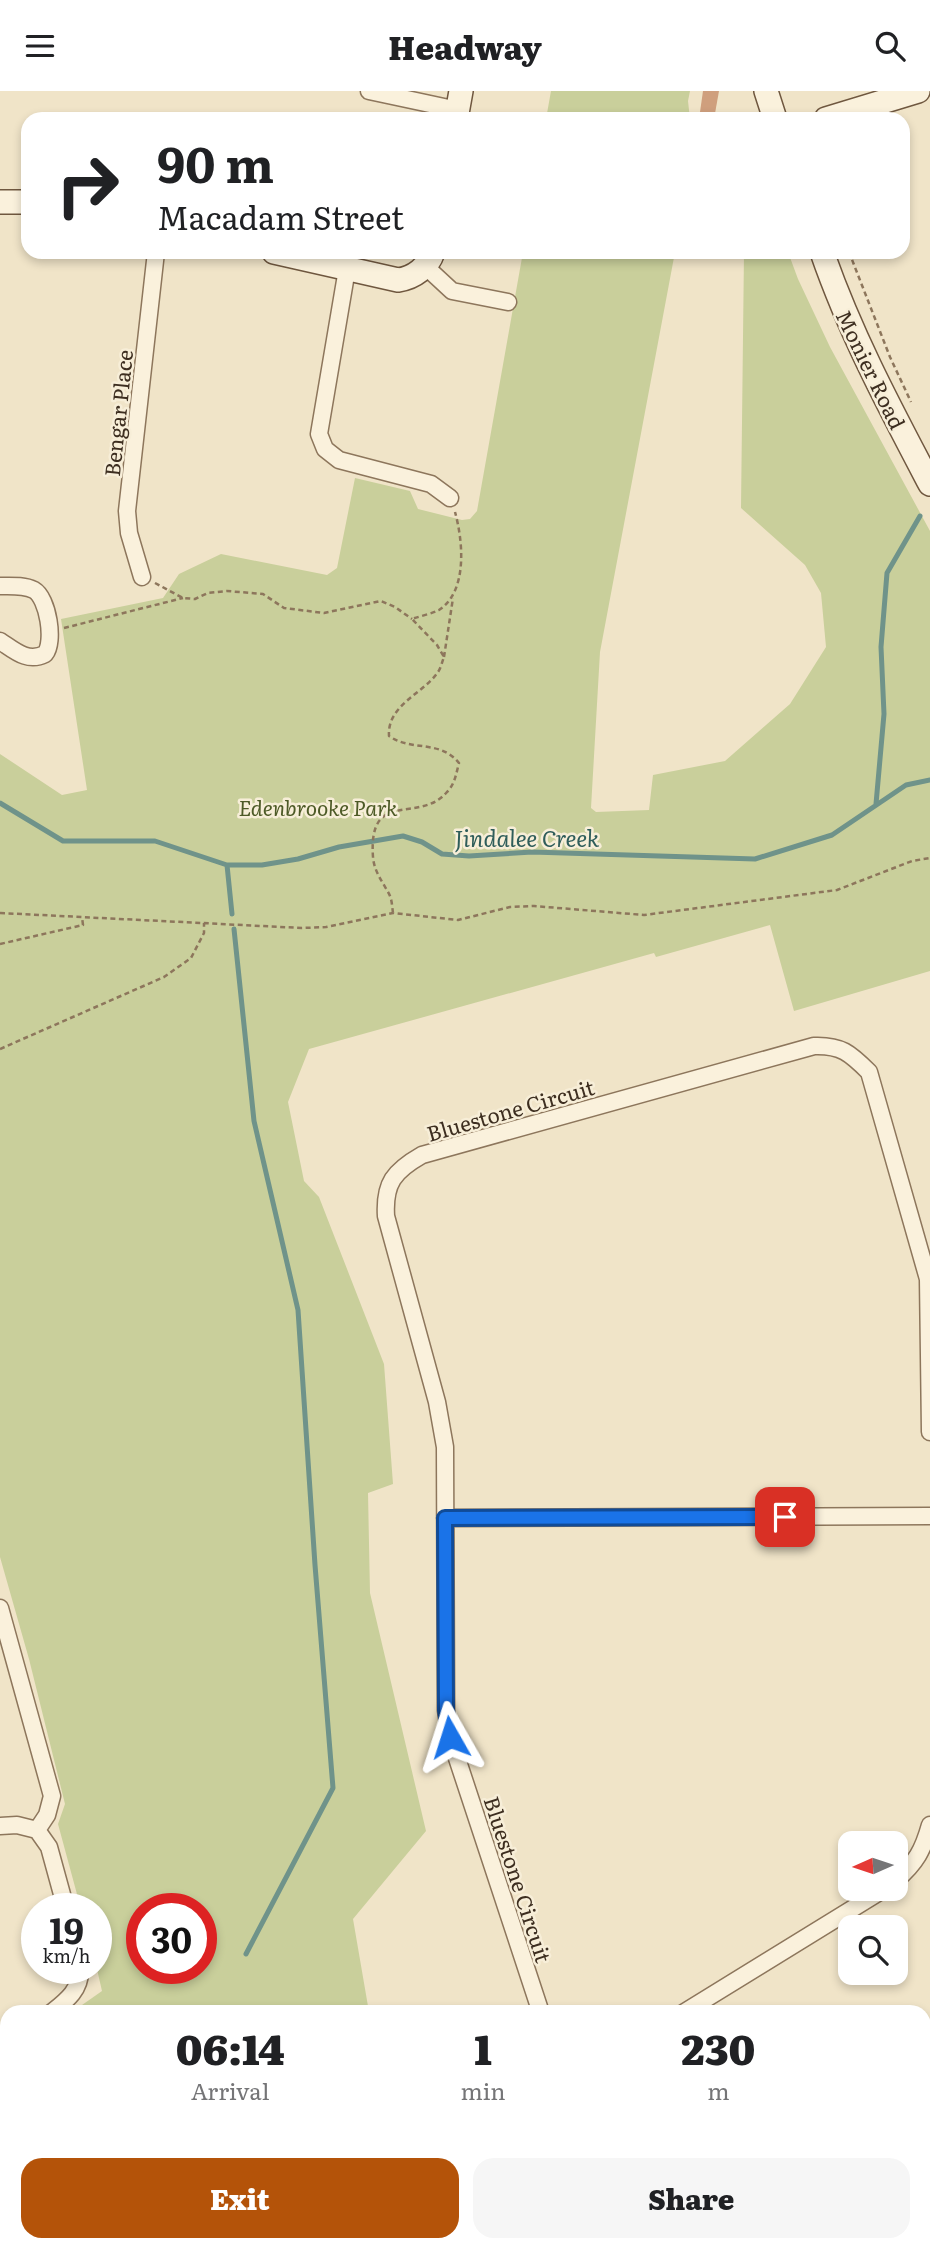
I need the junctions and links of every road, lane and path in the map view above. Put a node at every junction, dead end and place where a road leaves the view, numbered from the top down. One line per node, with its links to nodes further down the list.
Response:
1 (369, 91): 4 (street)
2 (766, 91): 5 (main road)
3 (918, 91): 6 (main road)
4 (458, 107)
5 (773, 112)
6 (849, 112)
7 (0, 202): 8 (main road)
8 (21, 202)
9 (155, 259): 19 (street, Bengar Place)
10 (304, 259): 14 (main road)
11 (429, 259): 14 (main road); 15 (street)
12 (824, 259): 17 (main road, Monier Road)
13 (852, 259): 16 (path)
14 (346, 269): 18 (street)
15 (508, 302)
16 (913, 406)
17 (930, 484)
18 (450, 498): 21 (path)
19 (142, 577): 22 (path)
20 (0, 586): 24 (street)
21 (454, 595): 23 (path); 26 (path)
22 (183, 599): 23 (path); 24 (path)
23 (412, 619): 26 (path)
24 (50, 632): 25 (street)
25 (0, 641)
26 (444, 657): 29 (path)
27 (930, 858): 29 (path)
28 (0, 913): 30 (path)
29 (393, 913): 31 (path)
30 (82, 917): 31 (path); 32 (path)
31 (204, 923): 33 (path)
32 (0, 944)
33 (0, 1049)
34 (930, 1432): 36 (street, Bluestone Circuit)
35 (930, 1516): 36 (street)
36 (445, 1518): 46 (street, Bluestone Circuit)
37 (0, 1608): 40 (street)
38 (930, 1825): 41 (street)
39 (0, 1826): 40 (street)
40 (37, 1830): 42 (street)
41 (908, 1869)
42 (62, 1893)
43 (865, 1901): 47 (street)
44 (77, 1984): 45 (street)
45 (61, 2005)
46 (538, 2005)
47 (696, 2005)

